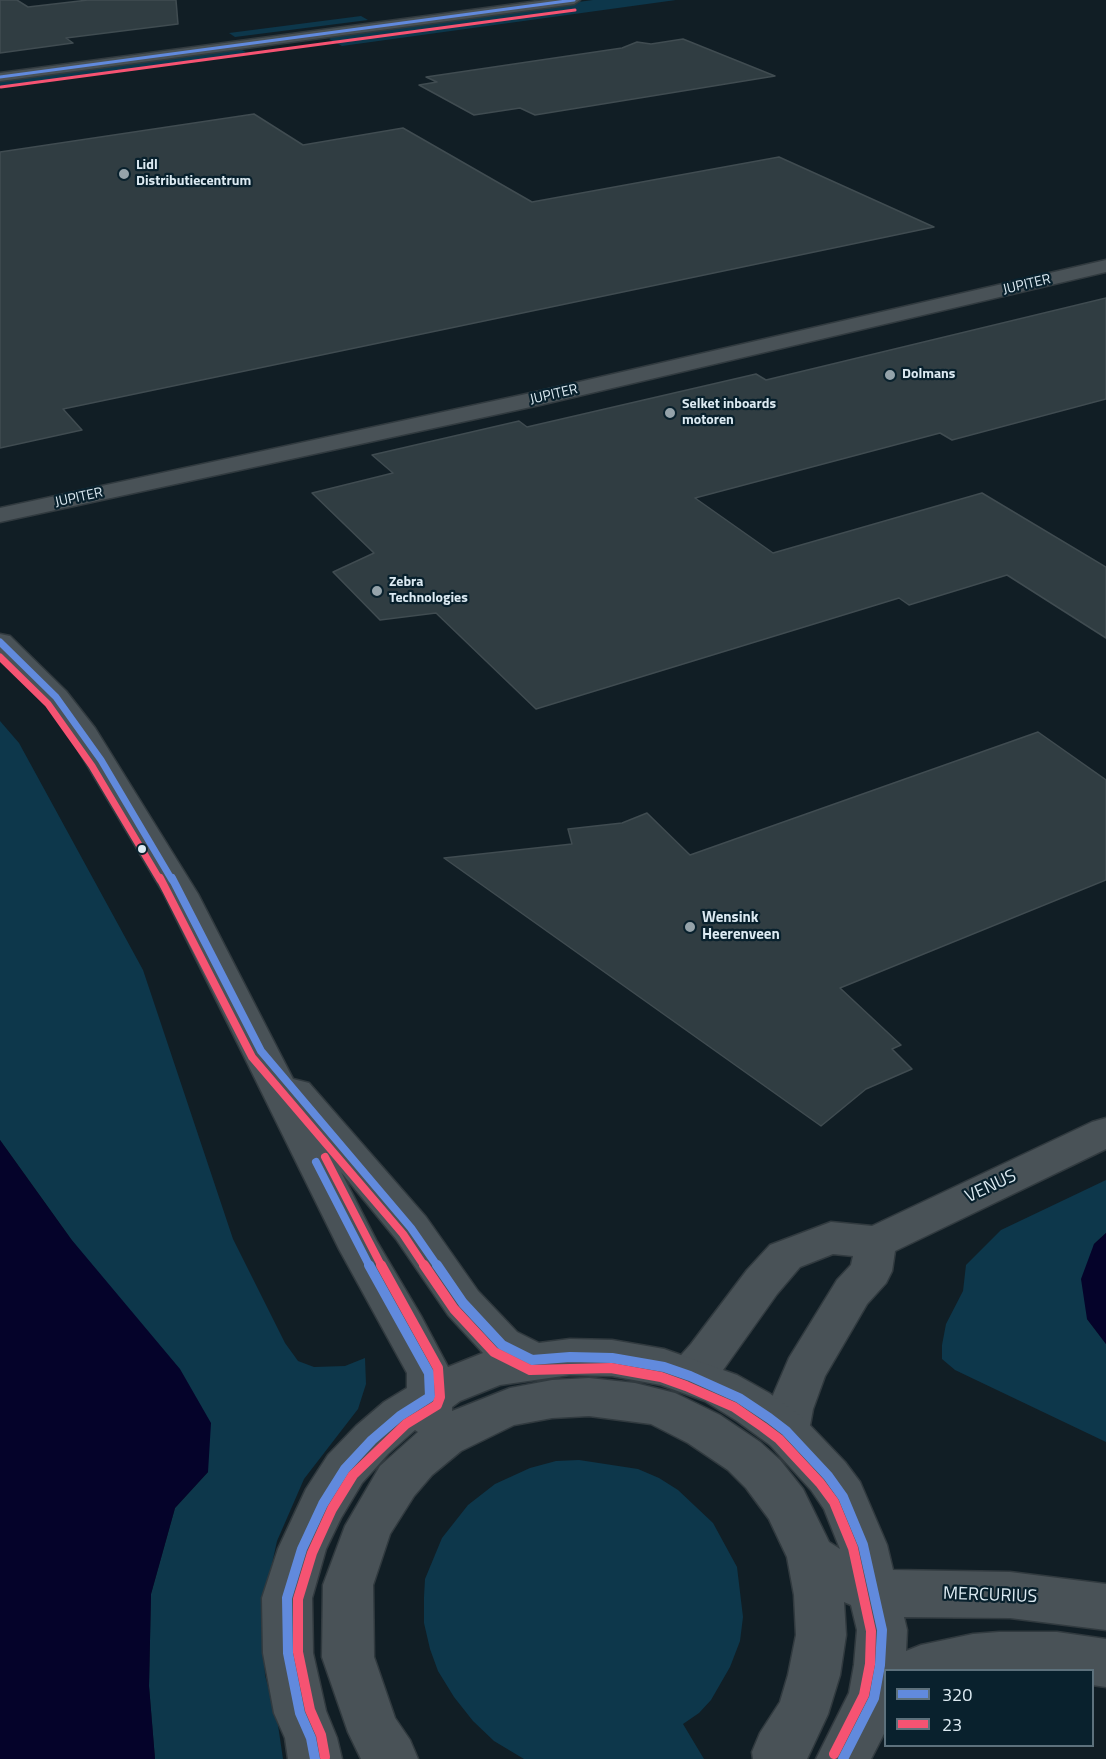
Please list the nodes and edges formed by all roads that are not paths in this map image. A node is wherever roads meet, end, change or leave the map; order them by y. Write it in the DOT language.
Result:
graph roads {
  1 [pos="574,0"];
  2 [pos="0,77"];
  3 [pos="1106,267"];
  4 [pos="0,515"];
  5 [pos="0,642"];
  6 [pos="261,1051"];
  7 [pos="1106,1132"];
  8 [pos="876,1242"];
  9 [pos="532,1360"];
  10 [pos="674,1392"];
  11 [pos="430,1397"];
  12 [pos="786,1431"];
  13 [pos="416,1461"];
  14 [pos="811,1557"];
  15 [pos="874,1590"];
  16 [pos="1106,1607"];
  17 [pos="1106,1663"];
  18 [pos="929,1669"];
  19 [pos="880,1695"];
  20 [pos="313,1749"];
  21 [pos="391,1759"];
  22 [pos="780,1759"];
  23 [pos="843,1759"];
  1 -- 2 [label="main road"];
  3 -- 4 [label="main road, JUPITER"];
  5 -- 6 [label="main road"];
  6 -- 9 [label="main road"];
  6 -- 11 [label="main road"];
  7 -- 8 [label="main road, VENUS"];
  8 -- 10 [label="main road"];
  8 -- 12 [label="main road"];
  9 -- 10 [label="main road"];
  9 -- 11 [label="main road"];
  10 -- 12 [label="main road"];
  10 -- 13 [label="main road"];
  10 -- 14 [label="main road"];
  11 -- 13 [label="main road"];
  11 -- 20 [label="main road"];
  12 -- 15 [label="main road"];
  13 -- 21 [label="main road"];
  14 -- 15 [label="main road, MERCURIUS"];
  14 -- 22 [label="main road"];
  15 -- 16 [label="main road, MERCURIUS"];
  15 -- 19 [label="main road"];
  17 -- 18 [label="main road"];
  19 -- 23 [label="main road"];
}
